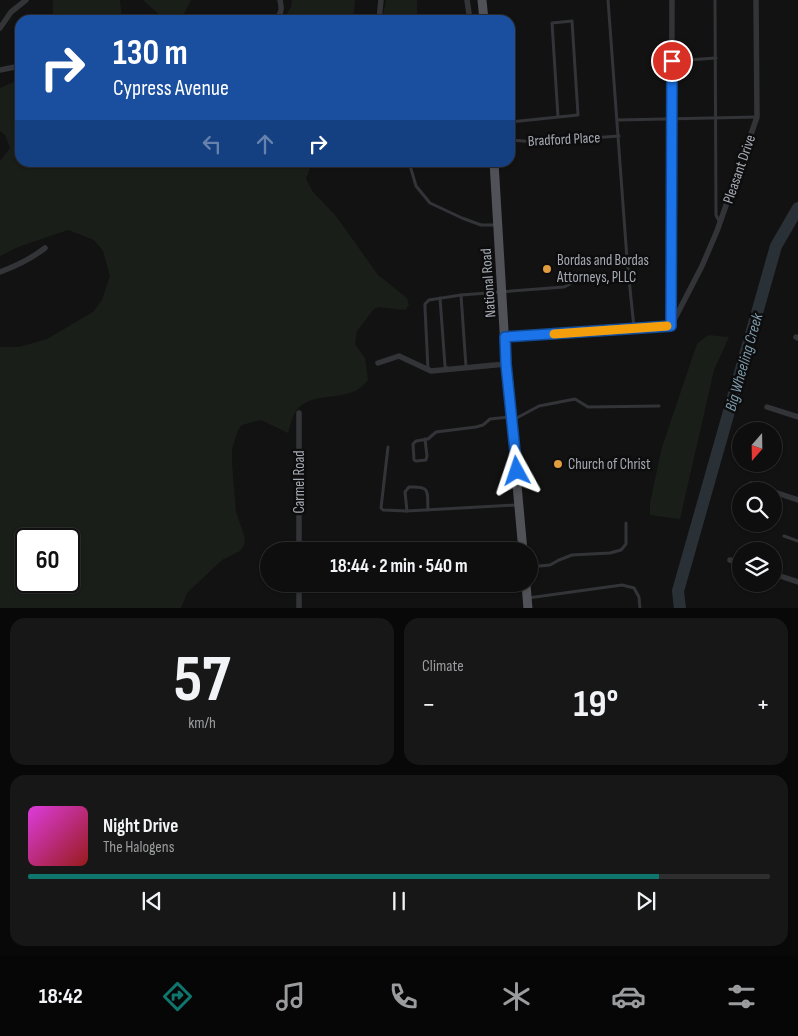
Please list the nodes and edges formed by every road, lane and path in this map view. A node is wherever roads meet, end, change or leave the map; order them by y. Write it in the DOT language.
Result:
graph roads {
  1 [pos="26,0"];
  2 [pos="280,0"];
  3 [pos="382,0"];
  4 [pos="467,0"];
  5 [pos="482,0"];
  6 [pos="608,0"];
  7 [pos="672,0"];
  8 [pos="715,0"];
  9 [pos="756,0"];
  10 [pos="280,15"];
  11 [pos="380,15"];
  12 [pos="469,15"];
  13 [pos="484,15"];
  14 [pos="0,28"];
  15 [pos="716,58"];
  16 [pos="672,61"];
  17 [pos="15,67"];
  18 [pos="0,70"];
  19 [pos="757,116"];
  20 [pos="558,117"];
  21 [pos="672,118"];
  22 [pos="716,118"];
  23 [pos="618,120"];
  24 [pos="515,121"];
  25 [pos="619,136"];
  26 [pos="515,140"];
  27 [pos="411,167"];
  28 [pos="494,167"];
  29 [pos="720,222"];
  30 [pos="498,225"];
  31 [pos="45,248"];
  32 [pos="0,272"];
  33 [pos="577,273"];
  34 [pos="502,292"];
  35 [pos="461,295"];
  36 [pos="440,298"];
  37 [pos="671,326"];
  38 [pos="634,328"];
  39 [pos="505,337"];
  40 [pos="378,363"];
  41 [pos="506,364"];
  42 [pos="466,367"];
  43 [pos="428,370"];
  44 [pos="448,370"];
  45 [pos="659,406"];
  46 [pos="767,407"];
  47 [pos="299,413"];
  48 [pos="798,417"];
  49 [pos="512,419"];
  50 [pos="425,439"];
  51 [pos="388,446"];
  52 [pos="782,495"];
  53 [pos="798,500"];
  54 [pos="520,505"];
  55 [pos="428,510"];
  56 [pos="407,511"];
  57 [pos="626,523"];
  58 [pos="784,536"];
  59 [pos="798,541"];
  60 [pos="299,542"];
  61 [pos="522,542"];
  62 [pos="538,566"];
  63 [pos="782,577"];
  64 [pos="798,582"];
  65 [pos="299,592"];
  66 [pos="527,592"];
  67 [pos="527,598"];
  68 [pos="299,608"];
  69 [pos="528,608"];
  70 [pos="640,608"];
  1 -- 14 [label="street"];
  2 -- 10 [label="street"];
  3 -- 11 [label="street"];
  4 -- 12 [label="street"];
  5 -- 13 [label="main road"];
  6 -- 23 [label="lane"];
  7 -- 16 [label="street"];
  8 -- 15 [label="lane"];
  9 -- 19 [label="street, Pleasant Drive"];
  15 -- 16 [label="lane"];
  15 -- 22 [label="lane"];
  16 -- 21 [label="street"];
  17 -- 18 [label="street"];
  19 -- 22 [label="lane"];
  19 -- 29 [label="street, Pleasant Drive"];
  20 -- 20 [label="lane"];
  20 -- 24 [label="lane"];
  21 -- 22 [label="lane"];
  21 -- 23 [label="lane"];
  21 -- 37 [label="street"];
  22 -- 29 [label="lane"];
  23 -- 25 [label="lane"];
  25 -- 26 [label="lane, Bradford Place"];
  25 -- 38 [label="lane"];
  27 -- 30 [label="lane"];
  28 -- 30 [label="main road, National Road"];
  29 -- 37 [label="street, Pleasant Drive"];
  30 -- 34 [label="main road, National Road"];
  31 -- 32 [label="street"];
  33 -- 34 [label="lane"];
  34 -- 35 [label="lane"];
  34 -- 39 [label="main road, National Road"];
  35 -- 36 [label="lane"];
  35 -- 42 [label="lane"];
  36 -- 43 [label="lane"];
  36 -- 44 [label="lane"];
  37 -- 38 [label="street"];
  38 -- 39 [label="street"];
  39 -- 41 [label="main road, National Road"];
  40 -- 43 [label="street"];
  41 -- 42 [label="street"];
  41 -- 49 [label="main road, National Road"];
  42 -- 44 [label="street"];
  43 -- 44 [label="street"];
  45 -- 49 [label="lane"];
  46 -- 48 [label="street"];
  47 -- 60 [label="street, Carmel Road"];
  49 -- 50 [label="lane"];
  49 -- 54 [label="main road, National Road"];
  50 -- 50 [label="lane"];
  51 -- 56 [label="lane"];
  52 -- 53 [label="street"];
  54 -- 55 [label="lane"];
  54 -- 61 [label="main road, National Road"];
  55 -- 56 [label="lane"];
  55 -- 56 [label="lane"];
  57 -- 62 [label="lane"];
  58 -- 59 [label="lane"];
  63 -- 64 [label="street"];
  65 -- 68 [label="street"];
  66 -- 67 [label="main road"];
  67 -- 69 [label="main road"];
  67 -- 70 [label="lane"];
}
